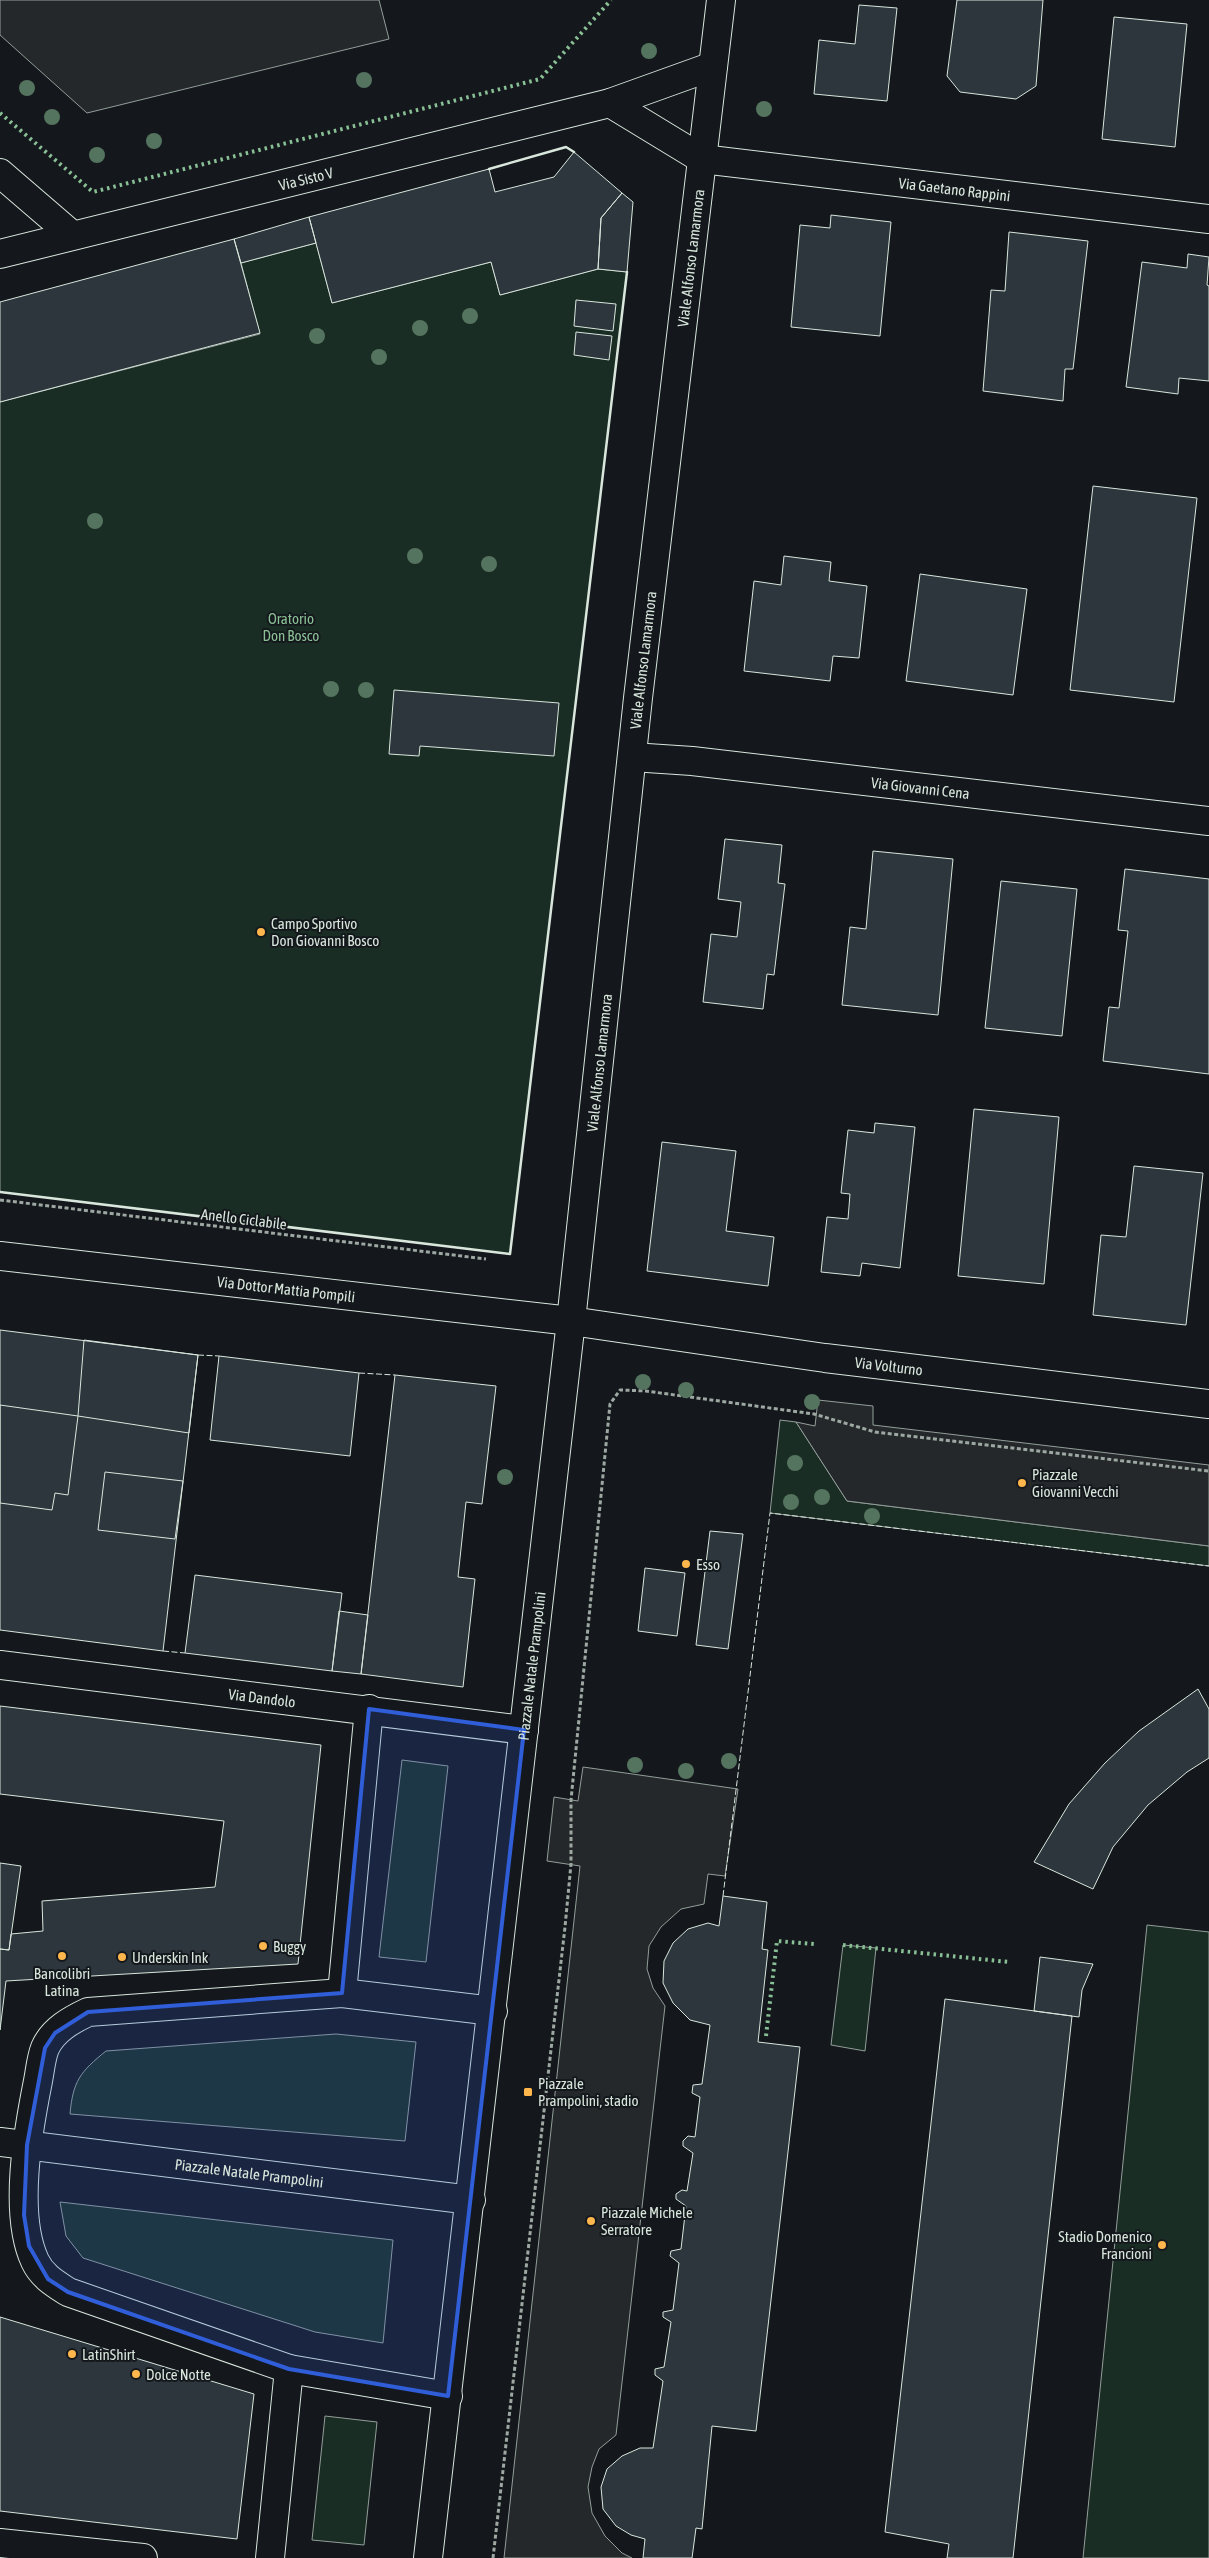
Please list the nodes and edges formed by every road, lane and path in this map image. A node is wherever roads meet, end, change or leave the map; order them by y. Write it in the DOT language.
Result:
graph roads {
  1 [pos="721,0"];
  2 [pos="713,66"];
  3 [pos="610,102"];
  4 [pos="702,159"];
  5 [pos="0,173"];
  6 [pos="1209,218"];
  7 [pos="72,235"];
  8 [pos="0,254"];
  9 [pos="632,757"];
  10 [pos="1209,821"];
  11 [pos="0,1200"];
  12 [pos="0,1256"];
  13 [pos="486,1259"];
  14 [pos="571,1321"];
  15 [pos="1209,1404"];
  16 [pos="1209,1471"];
  17 [pos="0,1665"];
  18 [pos="369,1710"];
  19 [pos="524,1730"];
  20 [pos="342,1993"];
  21 [pos="493,2011"];
  22 [pos="0,2142"];
  23 [pos="27,2146"];
  24 [pos="471,2200"];
  25 [pos="289,2370"];
  26 [pos="448,2396"];
  27 [pos="0,2544"];
  28 [pos="144,2558"];
  29 [pos="270,2558"];
  30 [pos="428,2558"];
  31 [pos="493,2558"];
  1 -- 2 [label="street, Viale Alfonso Lamarmora"];
  2 -- 3 [label="street, Via Sisto V"];
  2 -- 4 [label="street, Viale Alfonso Lamarmora"];
  3 -- 4 [label="street"];
  3 -- 7 [label="street, Via Sisto V"];
  4 -- 6 [label="street, Via Gaetano Rappini"];
  4 -- 9 [label="street, Viale Alfonso Lamarmora"];
  5 -- 7 [label="street"];
  7 -- 8 [label="street, Via Sisto V"];
  9 -- 10 [label="street, Via Giovanni Cena"];
  9 -- 14 [label="street, Viale Alfonso Lamarmora"];
  11 -- 13 [label="path, Anello Ciclabile"];
  12 -- 14 [label="street, Via Dottor Mattia Pompili"];
  14 -- 15 [label="street, Via Volturno"];
  14 -- 19 [label="street, Piazzale Natale Prampolini"];
  16 -- 31 [label="path"];
  17 -- 18 [label="street, Via Dandolo"];
  18 -- 19 [label="street, Via Dandolo"];
  18 -- 20 [label="street"];
  19 -- 21 [label="street, Piazzale Natale Prampolini"];
  20 -- 21 [label="street"];
  20 -- 23 [label="street"];
  21 -- 24 [label="street, Piazzale Natale Prampolini"];
  22 -- 23 [label="street, Piazzale Natale Prampolini"];
  23 -- 24 [label="street, Piazzale Natale Prampolini"];
  23 -- 25 [label="street"];
  24 -- 26 [label="street, Piazzale Natale Prampolini"];
  25 -- 26 [label="street"];
  25 -- 29 [label="street"];
  26 -- 30 [label="street, Piazzale Natale Prampolini"];
  27 -- 28 [label="street"];
}
